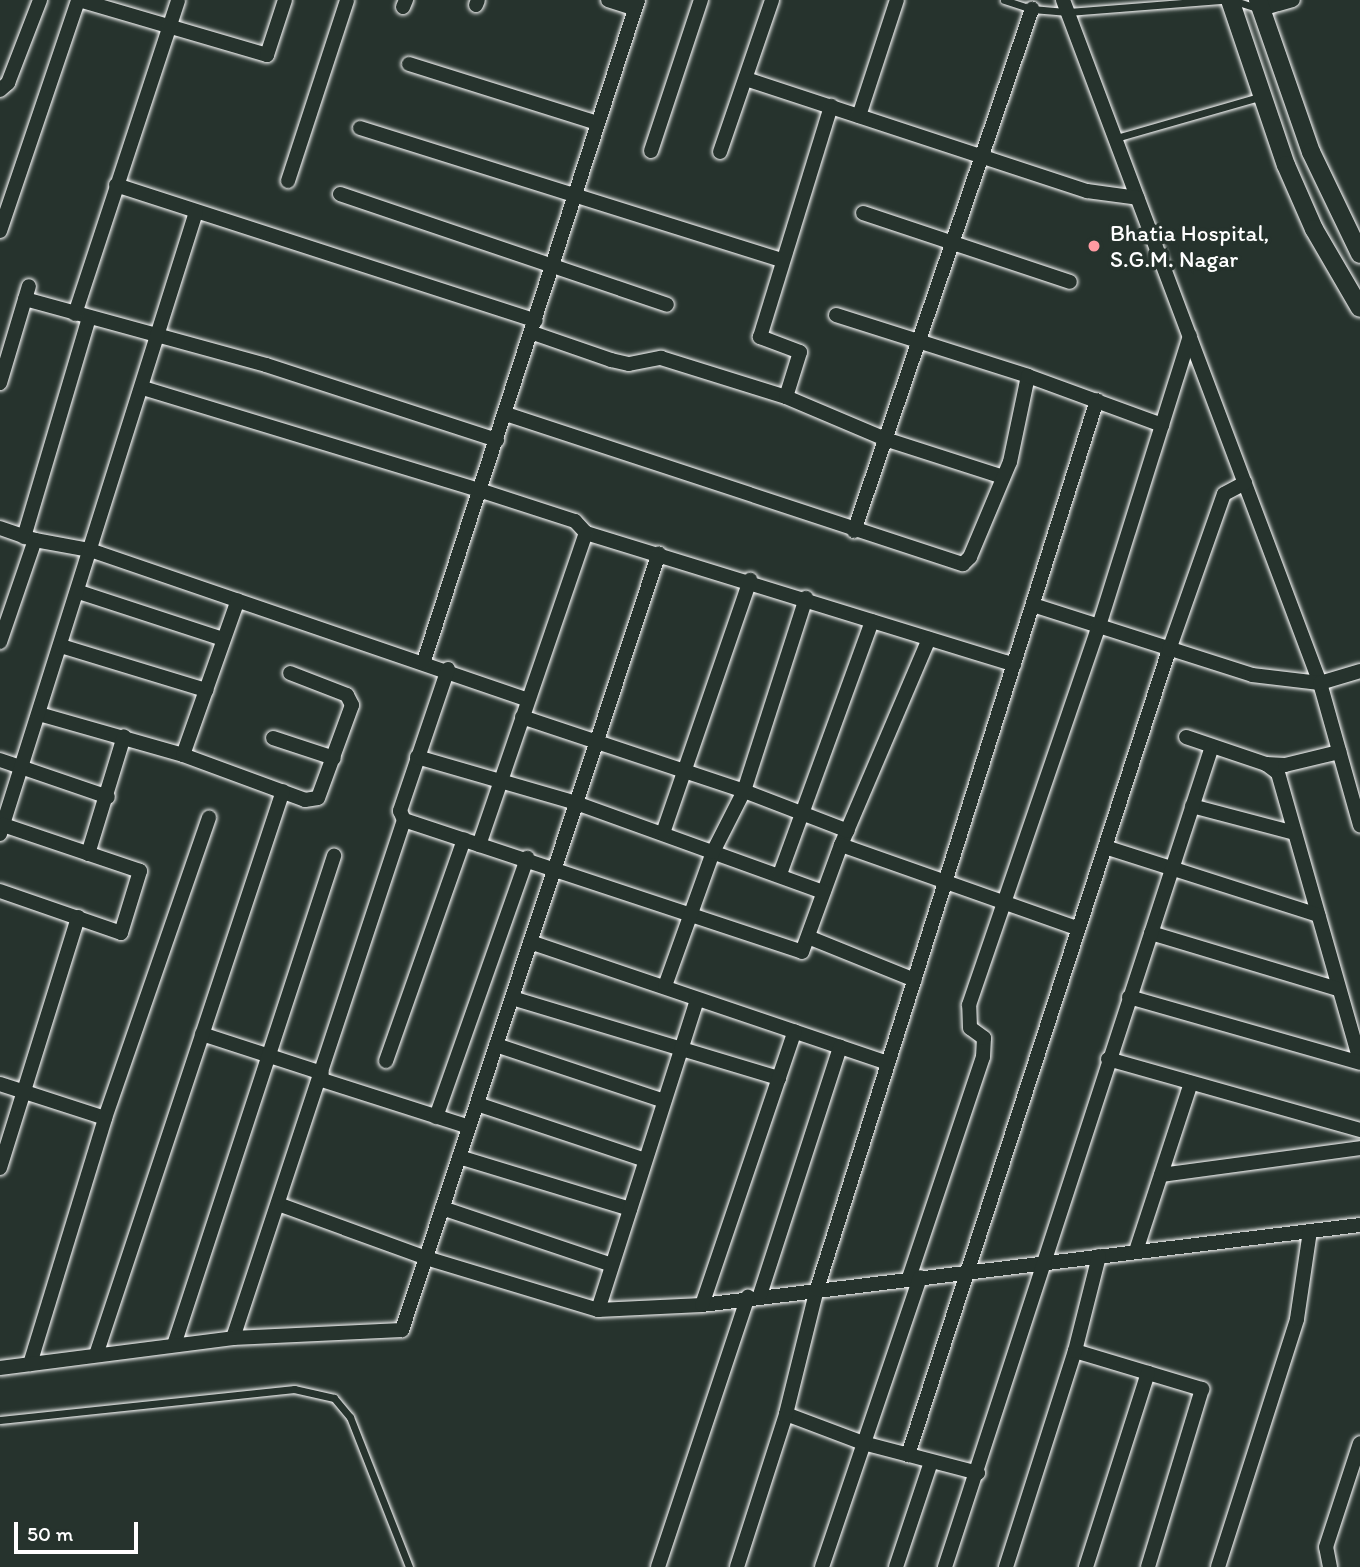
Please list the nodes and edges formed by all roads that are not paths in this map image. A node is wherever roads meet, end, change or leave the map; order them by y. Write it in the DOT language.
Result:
graph roads {
  1 [pos="40,0"];
  2 [pos="178,0"];
  3 [pos="285,0"];
  4 [pos="347,0"];
  5 [pos="608,0"];
  6 [pos="701,0"];
  7 [pos="772,0"];
  8 [pos="897,0"];
  9 [pos="1004,0"];
  10 [pos="1221,0"];
  11 [pos="1230,0"];
  12 [pos="1293,0"];
  13 [pos="83,1"];
  14 [pos="636,4"];
  15 [pos="1260,5"];
  16 [pos="1066,6"];
  17 [pos="1032,9"];
  18 [pos="169,27"];
  19 [pos="410,64"];
  20 [pos="746,79"];
  21 [pos="0,90"];
  22 [pos="1263,96"];
  23 [pos="831,106"];
  24 [pos="859,116"];
  25 [pos="597,124"];
  26 [pos="360,128"];
  27 [pos="1116,138"];
  28 [pos="650,151"];
  29 [pos="720,152"];
  30 [pos="983,157"];
  31 [pos="288,181"];
  32 [pos="116,185"];
  33 [pos="340,194"];
  34 [pos="574,195"];
  35 [pos="1138,198"];
  36 [pos="196,212"];
  37 [pos="863,213"];
  38 [pos="0,231"];
  39 [pos="953,246"];
  40 [pos="1360,254"];
  41 [pos="782,260"];
  42 [pos="554,266"];
  43 [pos="1070,282"];
  44 [pos="667,305"];
  45 [pos="1360,308"];
  46 [pos="75,314"];
  47 [pos="836,315"];
  48 [pos="89,318"];
  49 [pos="535,327"];
  50 [pos="1190,336"];
  51 [pos="159,339"];
  52 [pos="921,342"];
  53 [pos="1028,376"];
  54 [pos="0,383"];
  55 [pos="143,388"];
  56 [pos="786,397"];
  57 [pos="1097,400"];
  58 [pos="506,415"];
  59 [pos="1162,425"];
  60 [pos="497,440"];
  61 [pos="888,440"];
  62 [pos="1003,477"];
  63 [pos="1245,483"];
  64 [pos="479,489"];
  65 [pos="0,528"];
  66 [pos="853,531"];
  67 [pos="586,533"];
  68 [pos="29,538"];
  69 [pos="90,551"];
  70 [pos="659,553"];
  71 [pos="750,580"];
  72 [pos="79,592"];
  73 [pos="806,598"];
  74 [pos="238,600"];
  75 [pos="1033,605"];
  76 [pos="872,621"];
  77 [pos="1099,626"];
  78 [pos="223,639"];
  79 [pos="929,639"];
  80 [pos="0,642"];
  81 [pos="61,646"];
  82 [pos="1170,650"];
  83 [pos="424,661"];
  84 [pos="1014,665"];
  85 [pos="448,669"];
  86 [pos="1360,671"];
  87 [pos="290,673"];
  88 [pos="1320,682"];
  89 [pos="206,690"];
  90 [pos="528,700"];
  91 [pos="39,714"];
  92 [pos="522,717"];
  93 [pos="124,736"];
  94 [pos="1186,737"];
  95 [pos="273,738"];
  96 [pos="597,740"];
  97 [pos="1212,746"];
  98 [pos="1339,752"];
  99 [pos="183,755"];
  100 [pos="416,757"];
  101 [pos="334,758"];
  102 [pos="0,760"];
  103 [pos="1266,764"];
  104 [pos="21,769"];
  105 [pos="685,771"];
  106 [pos="501,780"];
  107 [pos="283,791"];
  108 [pos="744,791"];
  109 [pos="108,797"];
  110 [pos="576,803"];
  111 [pos="1192,806"];
  112 [pos="804,812"];
  113 [pos="209,817"];
  114 [pos="404,820"];
  115 [pos="1360,825"];
  116 [pos="1,829"];
  117 [pos="848,831"];
  118 [pos="663,833"];
  119 [pos="1295,834"];
  120 [pos="464,839"];
  121 [pos="479,845"];
  122 [pos="841,845"];
  123 [pos="1105,847"];
  124 [pos="713,852"];
  125 [pos="88,854"];
  126 [pos="334,856"];
  127 [pos="527,858"];
  128 [pos="555,867"];
  129 [pos="1171,870"];
  130 [pos="780,874"];
  131 [pos="946,882"];
  132 [pos="0,891"];
  133 [pos="823,892"];
  134 [pos="1005,903"];
  135 [pos="1318,915"];
  136 [pos="78,917"];
  137 [pos="687,917"];
  138 [pos="1077,928"];
  139 [pos="1151,933"];
  140 [pos="808,937"];
  141 [pos="530,942"];
  142 [pos="915,980"];
  143 [pos="665,986"];
  144 [pos="1338,989"];
  145 [pos="1129,997"];
  146 [pos="512,998"];
  147 [pos="697,999"];
  148 [pos="795,1031"];
  149 [pos="202,1034"];
  150 [pos="496,1045"];
  151 [pos="682,1046"];
  152 [pos="840,1047"];
  153 [pos="269,1055"];
  154 [pos="1108,1059"];
  155 [pos="386,1060"];
  156 [pos="1360,1061"];
  157 [pos="888,1063"];
  158 [pos="320,1076"];
  159 [pos="779,1078"];
  160 [pos="1191,1083"];
  161 [pos="0,1084"];
  162 [pos="24,1091"];
  163 [pos="664,1101"];
  164 [pos="477,1104"];
  165 [pos="436,1117"];
  166 [pos="105,1118"];
  167 [pos="469,1127"];
  168 [pos="1360,1130"];
  169 [pos="1360,1148"];
  170 [pos="459,1157"];
  171 [pos="645,1160"];
  172 [pos="0,1168"];
  173 [pos="1161,1175"];
  174 [pos="278,1204"];
  175 [pos="442,1208"];
  176 [pos="630,1209"];
  177 [pos="1360,1225"];
  178 [pos="1310,1231"];
  179 [pos="1136,1251"];
  180 [pos="1099,1256"];
  181 [pos="426,1258"];
  182 [pos="1041,1262"];
  183 [pos="612,1265"];
  184 [pos="967,1271"];
  185 [pos="914,1277"];
  186 [pos="817,1289"];
  187 [pos="754,1296"];
  188 [pos="702,1305"];
  189 [pos="598,1310"];
  190 [pos="233,1338"];
  191 [pos="174,1345"];
  192 [pos="1075,1351"];
  193 [pos="96,1355"];
  194 [pos="30,1364"];
  195 [pos="0,1368"];
  196 [pos="1148,1373"];
  197 [pos="786,1415"];
  198 [pos="0,1420"];
  199 [pos="863,1443"];
  200 [pos="1360,1443"];
  201 [pos="908,1455"];
  202 [pos="931,1462"];
  203 [pos="978,1473"];
  204 [pos="409,1567"];
  205 [pos="657,1567"];
  206 [pos="737,1567"];
  207 [pos="822,1567"];
  208 [pos="896,1567"];
  209 [pos="945,1567"];
  210 [pos="1006,1567"];
  211 [pos="1086,1567"];
  212 [pos="1148,1567"];
  213 [pos="1218,1567"];
  214 [pos="1330,1567"];
  1 -- 21 [label="street"];
  2 -- 18 [label="street"];
  3 -- 18 [label="street"];
  4 -- 31 [label="street"];
  5 -- 14 [label="street"];
  6 -- 28 [label="street"];
  7 -- 20 [label="street"];
  8 -- 24 [label="street"];
  9 -- 17 [label="lane"];
  10 -- 16 [label="lane"];
  11 -- 15 [label="lane"];
  11 -- 22 [label="street"];
  12 -- 15 [label="street"];
  13 -- 18 [label="street"];
  13 -- 38 [label="street"];
  14 -- 25 [label="street"];
  15 -- 40 [label="street"];
  16 -- 17 [label="lane"];
  16 -- 27 [label="street"];
  17 -- 30 [label="street"];
  18 -- 32 [label="street"];
  19 -- 25 [label="street"];
  20 -- 23 [label="street"];
  20 -- 29 [label="street"];
  22 -- 27 [label="lane"];
  22 -- 45 [label="street"];
  23 -- 24 [label="street"];
  23 -- 41 [label="street"];
  24 -- 30 [label="street"];
  25 -- 34 [label="street"];
  26 -- 34 [label="street"];
  27 -- 35 [label="street"];
  30 -- 35 [label="street"];
  30 -- 39 [label="street"];
  32 -- 36 [label="street"];
  32 -- 46 [label="street"];
  33 -- 42 [label="street"];
  34 -- 41 [label="street"];
  34 -- 42 [label="street"];
  35 -- 50 [label="street"];
  36 -- 49 [label="street"];
  36 -- 51 [label="street"];
  37 -- 39 [label="street"];
  39 -- 43 [label="street"];
  39 -- 52 [label="street"];
  41 -- 56 [label="street"];
  42 -- 44 [label="street"];
  42 -- 49 [label="street"];
  46 -- 48 [label="street"];
  46 -- 54 [label="street"];
  47 -- 52 [label="street"];
  48 -- 51 [label="street"];
  48 -- 68 [label="street"];
  49 -- 56 [label="street"];
  49 -- 58 [label="street"];
  50 -- 59 [label="street"];
  50 -- 63 [label="street"];
  51 -- 55 [label="street"];
  51 -- 60 [label="street"];
  52 -- 53 [label="street"];
  52 -- 61 [label="street"];
  53 -- 57 [label="street"];
  53 -- 62 [label="street"];
  55 -- 64 [label="street"];
  55 -- 69 [label="street"];
  56 -- 61 [label="street"];
  57 -- 59 [label="street"];
  57 -- 75 [label="street"];
  58 -- 60 [label="street"];
  58 -- 66 [label="street"];
  59 -- 77 [label="street"];
  60 -- 64 [label="street"];
  61 -- 62 [label="street"];
  61 -- 66 [label="street"];
  62 -- 66 [label="street"];
  63 -- 82 [label="street"];
  63 -- 88 [label="street"];
  64 -- 67 [label="street"];
  64 -- 83 [label="street"];
  65 -- 68 [label="street"];
  67 -- 70 [label="street"];
  67 -- 90 [label="street"];
  68 -- 69 [label="street"];
  68 -- 80 [label="street"];
  69 -- 72 [label="street"];
  69 -- 74 [label="street"];
  70 -- 71 [label="street"];
  70 -- 96 [label="street"];
  71 -- 73 [label="street"];
  71 -- 105 [label="street"];
  72 -- 78 [label="street"];
  72 -- 81 [label="street"];
  73 -- 76 [label="street"];
  73 -- 108 [label="street"];
  74 -- 78 [label="street"];
  74 -- 83 [label="street"];
  75 -- 77 [label="street"];
  75 -- 84 [label="street"];
  76 -- 79 [label="street"];
  76 -- 112 [label="street"];
  77 -- 82 [label="street"];
  77 -- 134 [label="street"];
  78 -- 89 [label="street"];
  79 -- 84 [label="street"];
  79 -- 117 [label="street"];
  81 -- 89 [label="street"];
  81 -- 91 [label="street"];
  82 -- 88 [label="street"];
  82 -- 123 [label="street"];
  83 -- 85 [label="street"];
  84 -- 131 [label="street"];
  85 -- 90 [label="street"];
  85 -- 100 [label="street"];
  86 -- 88 [label="street"];
  87 -- 101 [label="street"];
  88 -- 98 [label="street"];
  89 -- 99 [label="street"];
  90 -- 92 [label="street"];
  91 -- 93 [label="street"];
  91 -- 104 [label="street"];
  92 -- 96 [label="street"];
  92 -- 106 [label="street"];
  93 -- 99 [label="street"];
  93 -- 109 [label="street"];
  94 -- 97 [label="street"];
  95 -- 101 [label="street"];
  96 -- 105 [label="street"];
  96 -- 110 [label="street"];
  97 -- 103 [label="street"];
  97 -- 111 [label="street"];
  98 -- 103 [label="street"];
  98 -- 115 [label="street"];
  99 -- 107 [label="street"];
  100 -- 106 [label="street"];
  100 -- 114 [label="street"];
  101 -- 107 [label="street"];
  102 -- 104 [label="street"];
  103 -- 119 [label="street"];
  104 -- 109 [label="street"];
  104 -- 116 [label="street"];
  105 -- 108 [label="street"];
  105 -- 118 [label="street"];
  106 -- 110 [label="street"];
  106 -- 121 [label="street"];
  107 -- 149 [label="street"];
  108 -- 112 [label="street"];
  108 -- 124 [label="street"];
  109 -- 125 [label="street"];
  110 -- 118 [label="street"];
  110 -- 128 [label="street"];
  111 -- 119 [label="street"];
  111 -- 129 [label="street"];
  112 -- 117 [label="street"];
  112 -- 130 [label="street"];
  113 -- 166 [label="street"];
  114 -- 120 [label="street"];
  114 -- 158 [label="street"];
  116 -- 125 [label="street"];
  117 -- 122 [label="street"];
  118 -- 124 [label="street"];
  119 -- 135 [label="street"];
  120 -- 121 [label="street"];
  120 -- 155 [label="street"];
  121 -- 127 [label="street"];
  122 -- 131 [label="street"];
  122 -- 133 [label="street"];
  123 -- 129 [label="street"];
  123 -- 138 [label="street"];
  124 -- 130 [label="street"];
  124 -- 137 [label="street"];
  125 -- 136 [label="street"];
  126 -- 153 [label="street"];
  127 -- 128 [label="street"];
  127 -- 165 [label="street"];
  128 -- 137 [label="street"];
  128 -- 141 [label="street"];
  129 -- 135 [label="street"];
  129 -- 139 [label="street"];
  130 -- 133 [label="street"];
  131 -- 134 [label="street"];
  131 -- 142 [label="street"];
  132 -- 136 [label="street"];
  133 -- 140 [label="street"];
  134 -- 138 [label="street"];
  134 -- 185 [label="street"];
  135 -- 144 [label="street"];
  136 -- 162 [label="street"];
  137 -- 140 [label="street"];
  137 -- 143 [label="street"];
  138 -- 184 [label="street"];
  139 -- 144 [label="street"];
  139 -- 145 [label="street"];
  140 -- 142 [label="street"];
  141 -- 143 [label="street"];
  141 -- 146 [label="street"];
  142 -- 157 [label="street"];
  143 -- 147 [label="street"];
  144 -- 156 [label="street"];
  145 -- 154 [label="street"];
  145 -- 156 [label="street"];
  146 -- 150 [label="street"];
  146 -- 151 [label="street"];
  147 -- 148 [label="street"];
  147 -- 151 [label="street"];
  148 -- 152 [label="street"];
  148 -- 159 [label="street"];
  149 -- 153 [label="street"];
  149 -- 193 [label="street"];
  150 -- 163 [label="street"];
  150 -- 164 [label="street"];
  151 -- 159 [label="street"];
  151 -- 163 [label="street"];
  152 -- 157 [label="street"];
  152 -- 187 [label="street"];
  153 -- 158 [label="street"];
  153 -- 191 [label="street"];
  154 -- 160 [label="street"];
  154 -- 182 [label="street"];
  157 -- 186 [label="street"];
  158 -- 165 [label="street"];
  158 -- 174 [label="street"];
  159 -- 188 [label="street"];
  160 -- 168 [label="street"];
  160 -- 173 [label="street"];
  161 -- 162 [label="street"];
  162 -- 166 [label="street"];
  162 -- 172 [label="street"];
  163 -- 171 [label="street"];
  164 -- 167 [label="street"];
  164 -- 171 [label="street"];
  165 -- 167 [label="street"];
  166 -- 194 [label="street"];
  167 -- 170 [label="street"];
  169 -- 173 [label="street"];
  170 -- 175 [label="street"];
  170 -- 176 [label="street"];
  171 -- 176 [label="street"];
  173 -- 179 [label="street"];
  174 -- 181 [label="street"];
  174 -- 190 [label="street"];
  175 -- 181 [label="street"];
  175 -- 183 [label="street"];
  176 -- 183 [label="street"];
  177 -- 178 [label="street"];
  178 -- 179 [label="street"];
  178 -- 213 [label="street"];
  179 -- 180 [label="street"];
  180 -- 182 [label="street"];
  180 -- 192 [label="street"];
  181 -- 189 [label="street"];
  181 -- 190 [label="street"];
  182 -- 184 [label="street"];
  182 -- 203 [label="street"];
  183 -- 189 [label="street"];
  184 -- 185 [label="street"];
  184 -- 201 [label="street"];
  185 -- 186 [label="street"];
  185 -- 199 [label="street"];
  186 -- 187 [label="street"];
  186 -- 197 [label="street"];
  187 -- 188 [label="street"];
  187 -- 205 [label="street"];
  188 -- 189 [label="street"];
  190 -- 191 [label="street"];
  191 -- 193 [label="street"];
  192 -- 196 [label="street"];
  192 -- 210 [label="street"];
  193 -- 194 [label="street"];
  194 -- 195 [label="street"];
  196 -- 211 [label="street"];
  196 -- 212 [label="street"];
  197 -- 199 [label="street"];
  197 -- 206 [label="street"];
  198 -- 204 [label="lane"];
  199 -- 201 [label="street"];
  199 -- 207 [label="street"];
  200 -- 214 [label="street"];
  201 -- 202 [label="street"];
  202 -- 203 [label="street"];
  202 -- 208 [label="street"];
  203 -- 209 [label="street"];
}
